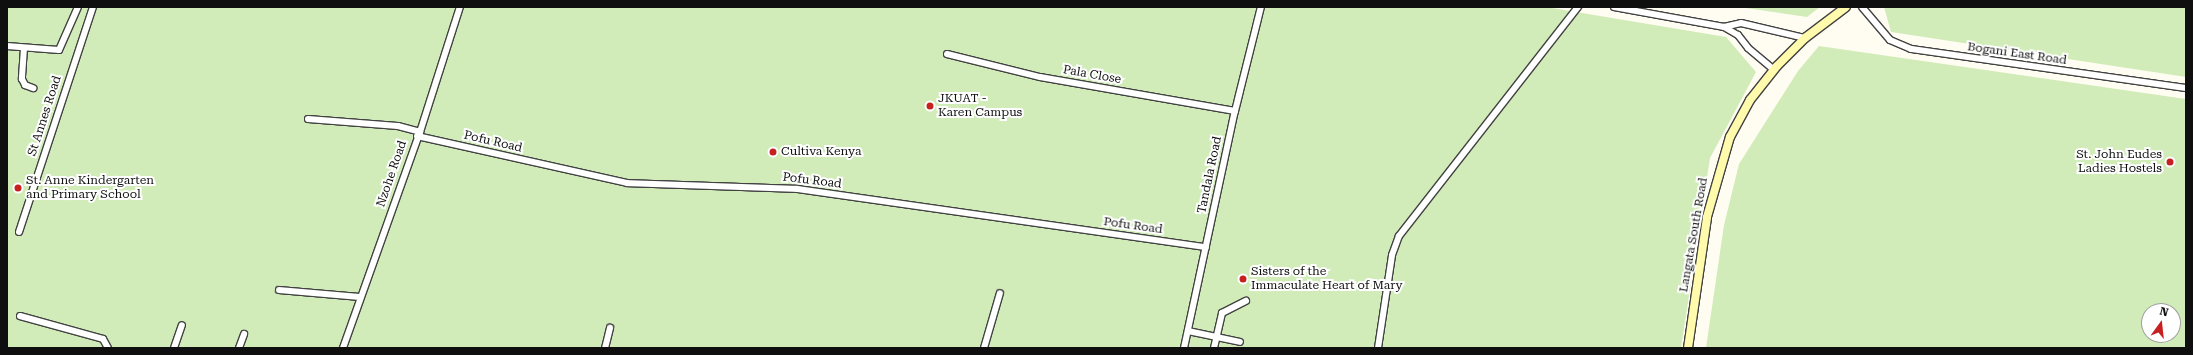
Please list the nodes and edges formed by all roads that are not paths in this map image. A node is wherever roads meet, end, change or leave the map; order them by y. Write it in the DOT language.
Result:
graph roads {
  1 [pos="78,7"];
  2 [pos="93,7"];
  3 [pos="460,7"];
  4 [pos="1261,7"];
  5 [pos="1578,7"];
  6 [pos="1614,7"];
  7 [pos="1846,7"];
  8 [pos="1862,7"];
  9 [pos="1625,8"];
  10 [pos="1724,27"];
  11 [pos="1805,38"];
  12 [pos="7,46"];
  13 [pos="24,48"];
  14 [pos="947,54"];
  15 [pos="1774,70"];
  16 [pos="33,88"];
  17 [pos="2186,88"];
  18 [pos="1235,111"];
  19 [pos="308,119"];
  20 [pos="418,134"];
  21 [pos="19,232"];
  22 [pos="1206,247"];
  23 [pos="279,290"];
  24 [pos="1000,293"];
  25 [pos="360,297"];
  26 [pos="1246,301"];
  27 [pos="20,316"];
  28 [pos="182,325"];
  29 [pos="610,328"];
  30 [pos="1188,330"];
  31 [pos="244,334"];
  32 [pos="1216,337"];
  33 [pos="1240,342"];
  34 [pos="108,348"];
  35 [pos="174,348"];
  36 [pos="239,348"];
  37 [pos="343,348"];
  38 [pos="605,348"];
  39 [pos="984,348"];
  40 [pos="1184,348"];
  41 [pos="1214,348"];
  42 [pos="1378,348"];
  43 [pos="1688,348"];
  1 -- 13 [label="street"];
  2 -- 21 [label="street, St Annes Road"];
  3 -- 20 [label="street, Nzohe Road"];
  4 -- 18 [label="street, Tandala Road"];
  5 -- 42 [label="street"];
  6 -- 9 [label="street"];
  7 -- 11 [label="street, Langata South Road"];
  8 -- 17 [label="street, Bogani East Road"];
  9 -- 10 [label="street"];
  10 -- 11 [label="street"];
  10 -- 15 [label="street"];
  11 -- 15 [label="street, Langata South Road"];
  12 -- 13 [label="street"];
  13 -- 16 [label="street"];
  14 -- 18 [label="street, Pala Close"];
  15 -- 43 [label="street, Langata South Road"];
  18 -- 22 [label="street, Tandala Road"];
  19 -- 20 [label="street, Pofu Road"];
  20 -- 22 [label="street, Pofu Road"];
  20 -- 25 [label="street, Nzohe Road"];
  22 -- 30 [label="street, Tandala Road"];
  23 -- 25 [label="street"];
  24 -- 39 [label="street"];
  25 -- 37 [label="street, Nzohe Road"];
  26 -- 32 [label="street"];
  27 -- 34 [label="street"];
  28 -- 35 [label="street"];
  29 -- 38 [label="street"];
  30 -- 32 [label="street"];
  30 -- 40 [label="street, Tandala Road"];
  31 -- 36 [label="street"];
  32 -- 33 [label="street"];
  32 -- 41 [label="street"];
}
